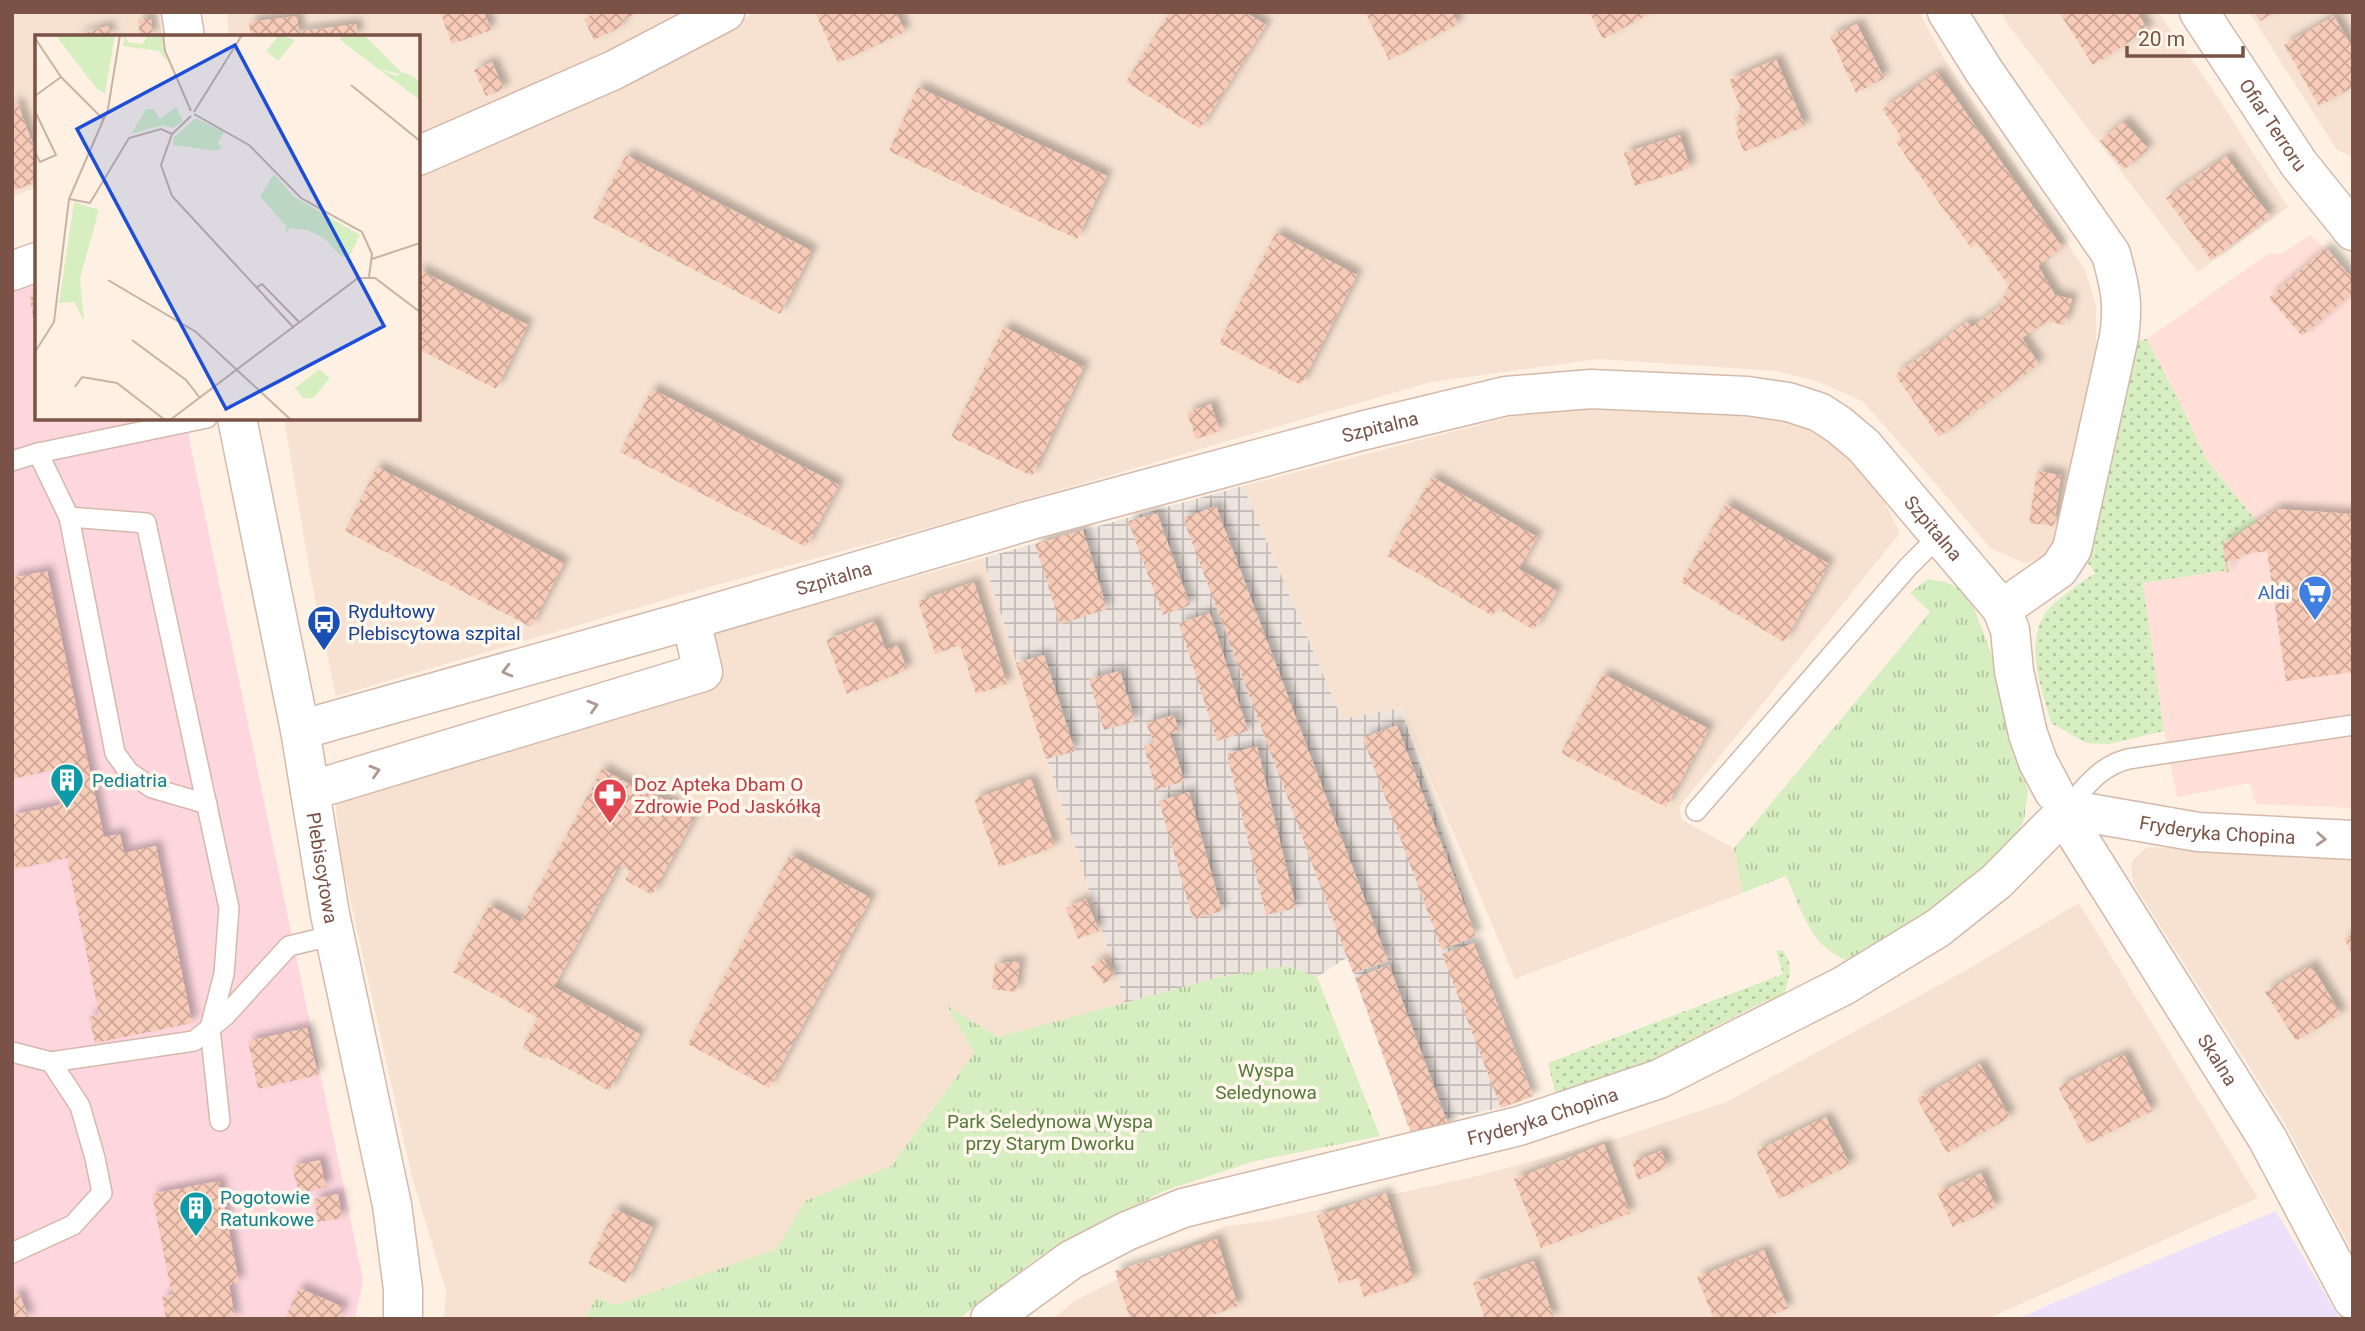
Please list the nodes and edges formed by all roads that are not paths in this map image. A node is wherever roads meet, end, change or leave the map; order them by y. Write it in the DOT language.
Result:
graph roads {
  1 [pos="181,12"];
  2 [pos="726,12"];
  3 [pos="1947,12"];
  4 [pos="2199,12"];
  5 [pos="185,35"];
  6 [pos="420,155"];
  7 [pos="2346,213"];
  8 [pos="35,263"];
  9 [pos="12,271"];
  10 [pos="197,420"];
  11 [pos="237,420"];
  12 [pos="38,453"];
  13 [pos="12,461"];
  14 [pos="69,517"];
  15 [pos="1938,536"];
  16 [pos="2002,609"];
  17 [pos="691,620"];
  18 [pos="2353,725"];
  19 [pos="300,730"];
  20 [pos="310,791"];
  21 [pos="206,804"];
  22 [pos="2068,810"];
  23 [pos="1696,811"];
  24 [pos="2353,841"];
  25 [pos="334,935"];
  26 [pos="210,1028"];
  27 [pos="12,1052"];
  28 [pos="51,1062"];
  29 [pos="220,1121"];
  30 [pos="12,1253"];
  31 [pos="2353,1300"];
  32 [pos="403,1319"];
  33 [pos="990,1319"];
  1 -- 5 [label="street"];
  2 -- 6 [label="street"];
  3 -- 16 [label="street"];
  4 -- 7 [label="street, Ofiar Terroru"];
  8 -- 9 [label="street"];
  10 -- 12 [label="lane"];
  11 -- 19 [label="street, Plebiscytowa"];
  12 -- 13 [label="lane"];
  12 -- 14 [label="lane"];
  14 -- 21 [label="lane"];
  14 -- 21 [label="lane"];
  15 -- 16 [label="street, Szpitalna"];
  15 -- 17 [label="street, Szpitalna"];
  15 -- 23 [label="lane"];
  16 -- 22 [label="street, Szpitalna"];
  17 -- 19 [label="street, Szpitalna, one-way"];
  20 -- 17 [label="street, one-way"];
  18 -- 22 [label="lane"];
  19 -- 20 [label="street, Plebiscytowa"];
  20 -- 25 [label="street, Plebiscytowa"];
  21 -- 26 [label="lane"];
  22 -- 24 [label="street, Fryderyka Chopina, one-way"];
  22 -- 31 [label="street, Skalna"];
  22 -- 33 [label="street, Fryderyka Chopina"];
  25 -- 26 [label="lane"];
  25 -- 32 [label="street, Plebiscytowa"];
  26 -- 28 [label="lane"];
  26 -- 29 [label="lane"];
  27 -- 28 [label="lane"];
  28 -- 30 [label="lane"];
}
